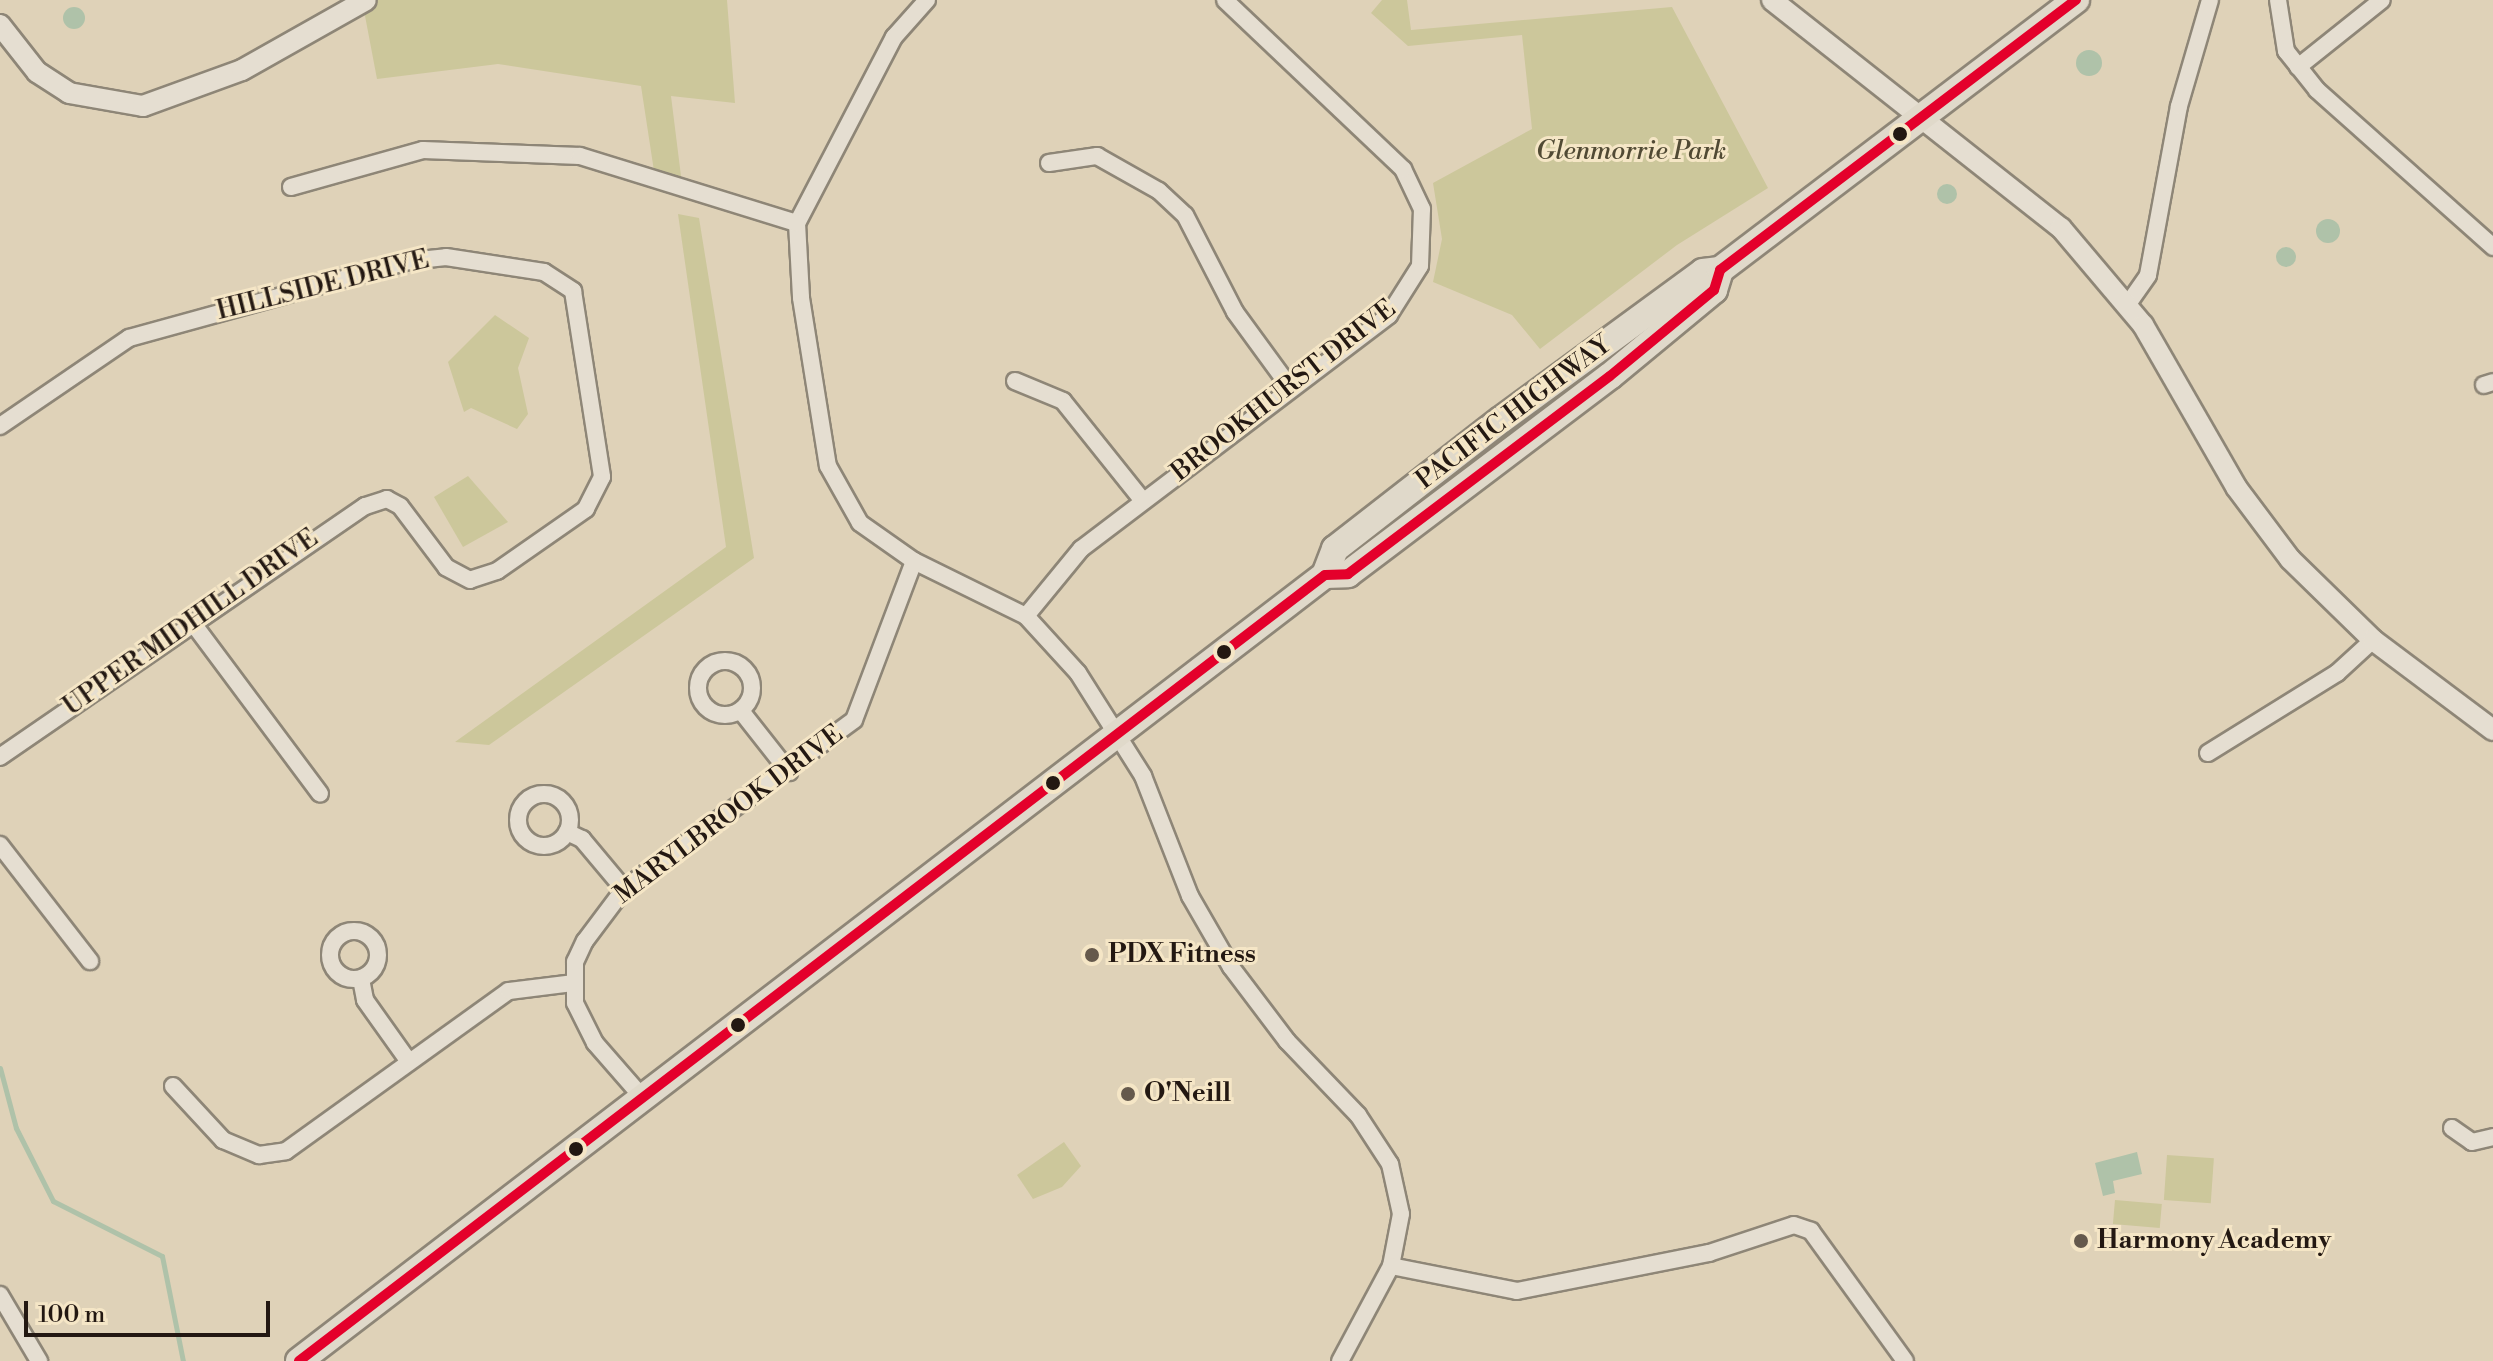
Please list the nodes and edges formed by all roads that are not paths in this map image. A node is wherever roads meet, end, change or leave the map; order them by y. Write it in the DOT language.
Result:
graph roads {
  1 [pos="366,0"];
  2 [pos="927,0"];
  3 [pos="1772,0"];
  4 [pos="2076,0"];
  5 [pos="2210,0"];
  6 [pos="2278,0"];
  7 [pos="2382,0"];
  8 [pos="1228,1"];
  9 [pos="0,25"];
  10 [pos="2298,67"];
  11 [pos="1923,116"];
  12 [pos="1049,163"];
  13 [pos="291,187"];
  14 [pos="797,223"];
  15 [pos="2493,247"];
  16 [pos="2128,304"];
  17 [pos="1015,381"];
  18 [pos="1289,386"];
  19 [pos="0,426"];
  20 [pos="387,499"];
  21 [pos="1143,501"];
  22 [pos="914,561"];
  23 [pos="1026,616"];
  24 [pos="192,622"];
  25 [pos="2373,640"];
  26 [pos="741,711"];
  27 [pos="2493,730"];
  28 [pos="1118,733"];
  29 [pos="2208,753"];
  30 [pos="0,757"];
  31 [pos="789,772"];
  32 [pos="320,794"];
  33 [pos="567,832"];
  34 [pos="0,845"];
  35 [pos="624,889"];
  36 [pos="90,961"];
  37 [pos="361,979"];
  38 [pos="573,983"];
  39 [pos="409,1062"];
  40 [pos="173,1086"];
  41 [pos="643,1098"];
  42 [pos="2452,1128"];
  43 [pos="2493,1137"];
  44 [pos="1391,1266"];
  45 [pos="0,1295"];
  46 [pos="39,1361"];
  47 [pos="299,1361"];
  48 [pos="1340,1361"];
  49 [pos="1905,1361"];
  1 -- 9 [label="street"];
  2 -- 14 [label="street"];
  3 -- 11 [label="street"];
  4 -- 11 [label="main road, PACIFIC HIGHWAY"];
  5 -- 16 [label="street"];
  6 -- 10 [label="street"];
  7 -- 10 [label="street"];
  8 -- 18 [label="street, BROOKHURST DRIVE"];
  10 -- 15 [label="street"];
  11 -- 16 [label="street"];
  11 -- 28 [label="main road, PACIFIC HIGHWAY"];
  12 -- 18 [label="street"];
  13 -- 14 [label="street"];
  14 -- 22 [label="street"];
  16 -- 25 [label="street"];
  17 -- 21 [label="street"];
  18 -- 21 [label="street, BROOKHURST DRIVE"];
  19 -- 20 [label="street, HILLSIDE DRIVE"];
  20 -- 24 [label="street, UPPER MIDHILL DRIVE"];
  21 -- 23 [label="street, BROOKHURST DRIVE"];
  22 -- 23 [label="street"];
  22 -- 31 [label="street, MARYLBROOK DRIVE"];
  23 -- 28 [label="street"];
  24 -- 30 [label="street, UPPER MIDHILL DRIVE"];
  24 -- 32 [label="street"];
  25 -- 27 [label="street"];
  25 -- 29 [label="street"];
  26 -- 31 [label="street"];
  28 -- 41 [label="main road, PACIFIC HIGHWAY"];
  28 -- 44 [label="street"];
  31 -- 35 [label="street, MARYLBROOK DRIVE"];
  33 -- 35 [label="street"];
  34 -- 36 [label="street"];
  35 -- 38 [label="street, MARYLBROOK DRIVE"];
  37 -- 39 [label="street"];
  38 -- 39 [label="street"];
  38 -- 41 [label="street"];
  39 -- 40 [label="street"];
  41 -- 47 [label="main road, PACIFIC HIGHWAY"];
  42 -- 43 [label="street"];
  44 -- 48 [label="street"];
  44 -- 49 [label="street"];
  45 -- 46 [label="street"];
}
